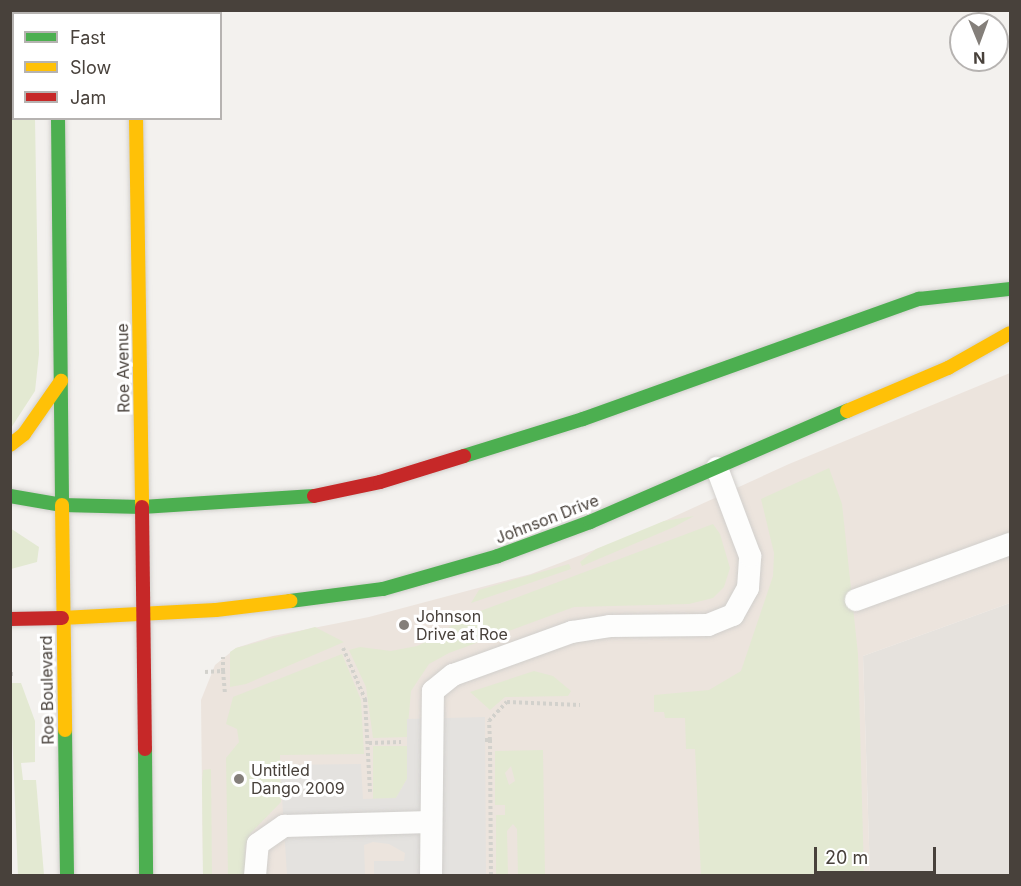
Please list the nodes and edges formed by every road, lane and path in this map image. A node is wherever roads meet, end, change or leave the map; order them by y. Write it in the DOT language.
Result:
graph roads {
  1 [pos="58,120"];
  2 [pos="136,120"];
  3 [pos="1011,289"];
  4 [pos="1011,333"];
  5 [pos="61,381"];
  6 [pos="10,445"];
  7 [pos="717,468"];
  8 [pos="10,496"];
  9 [pos="62,505"];
  10 [pos="142,507"];
  11 [pos="1011,544"];
  12 [pos="856,600"];
  13 [pos="143,617"];
  14 [pos="62,618"];
  15 [pos="10,619"];
  16 [pos="343,648"];
  17 [pos="223,657"];
  18 [pos="223,671"];
  19 [pos="205,672"];
  20 [pos="225,694"];
  21 [pos="580,705"];
  22 [pos="407,742"];
  23 [pos="369,743"];
  24 [pos="370,794"];
  25 [pos="431,822"];
  26 [pos="67,876"];
  27 [pos="146,876"];
  28 [pos="255,876"];
  29 [pos="431,876"];
  30 [pos="491,876"];
  1 -- 5 [label="main road"];
  2 -- 10 [label="main road, Roe Avenue"];
  3 -- 10 [label="main road"];
  4 -- 7 [label="main road, Johnson Drive"];
  5 -- 6 [label="main road"];
  5 -- 9 [label="main road"];
  7 -- 13 [label="main road, Johnson Drive"];
  7 -- 25 [label="lane"];
  8 -- 9 [label="main road"];
  9 -- 10 [label="main road"];
  9 -- 14 [label="main road, Roe Boulevard"];
  10 -- 13 [label="main road, Roe Avenue"];
  11 -- 12 [label="lane"];
  13 -- 14 [label="main road, Johnson Drive"];
  13 -- 27 [label="main road"];
  14 -- 15 [label="main road, Johnson Drive"];
  14 -- 26 [label="main road, Roe Boulevard"];
  16 -- 23 [label="path"];
  17 -- 18 [label="path"];
  18 -- 19 [label="path"];
  18 -- 20 [label="path"];
  21 -- 30 [label="path"];
  22 -- 23 [label="path"];
  23 -- 24 [label="path"];
  25 -- 28 [label="lane"];
  25 -- 29 [label="lane"];
}
